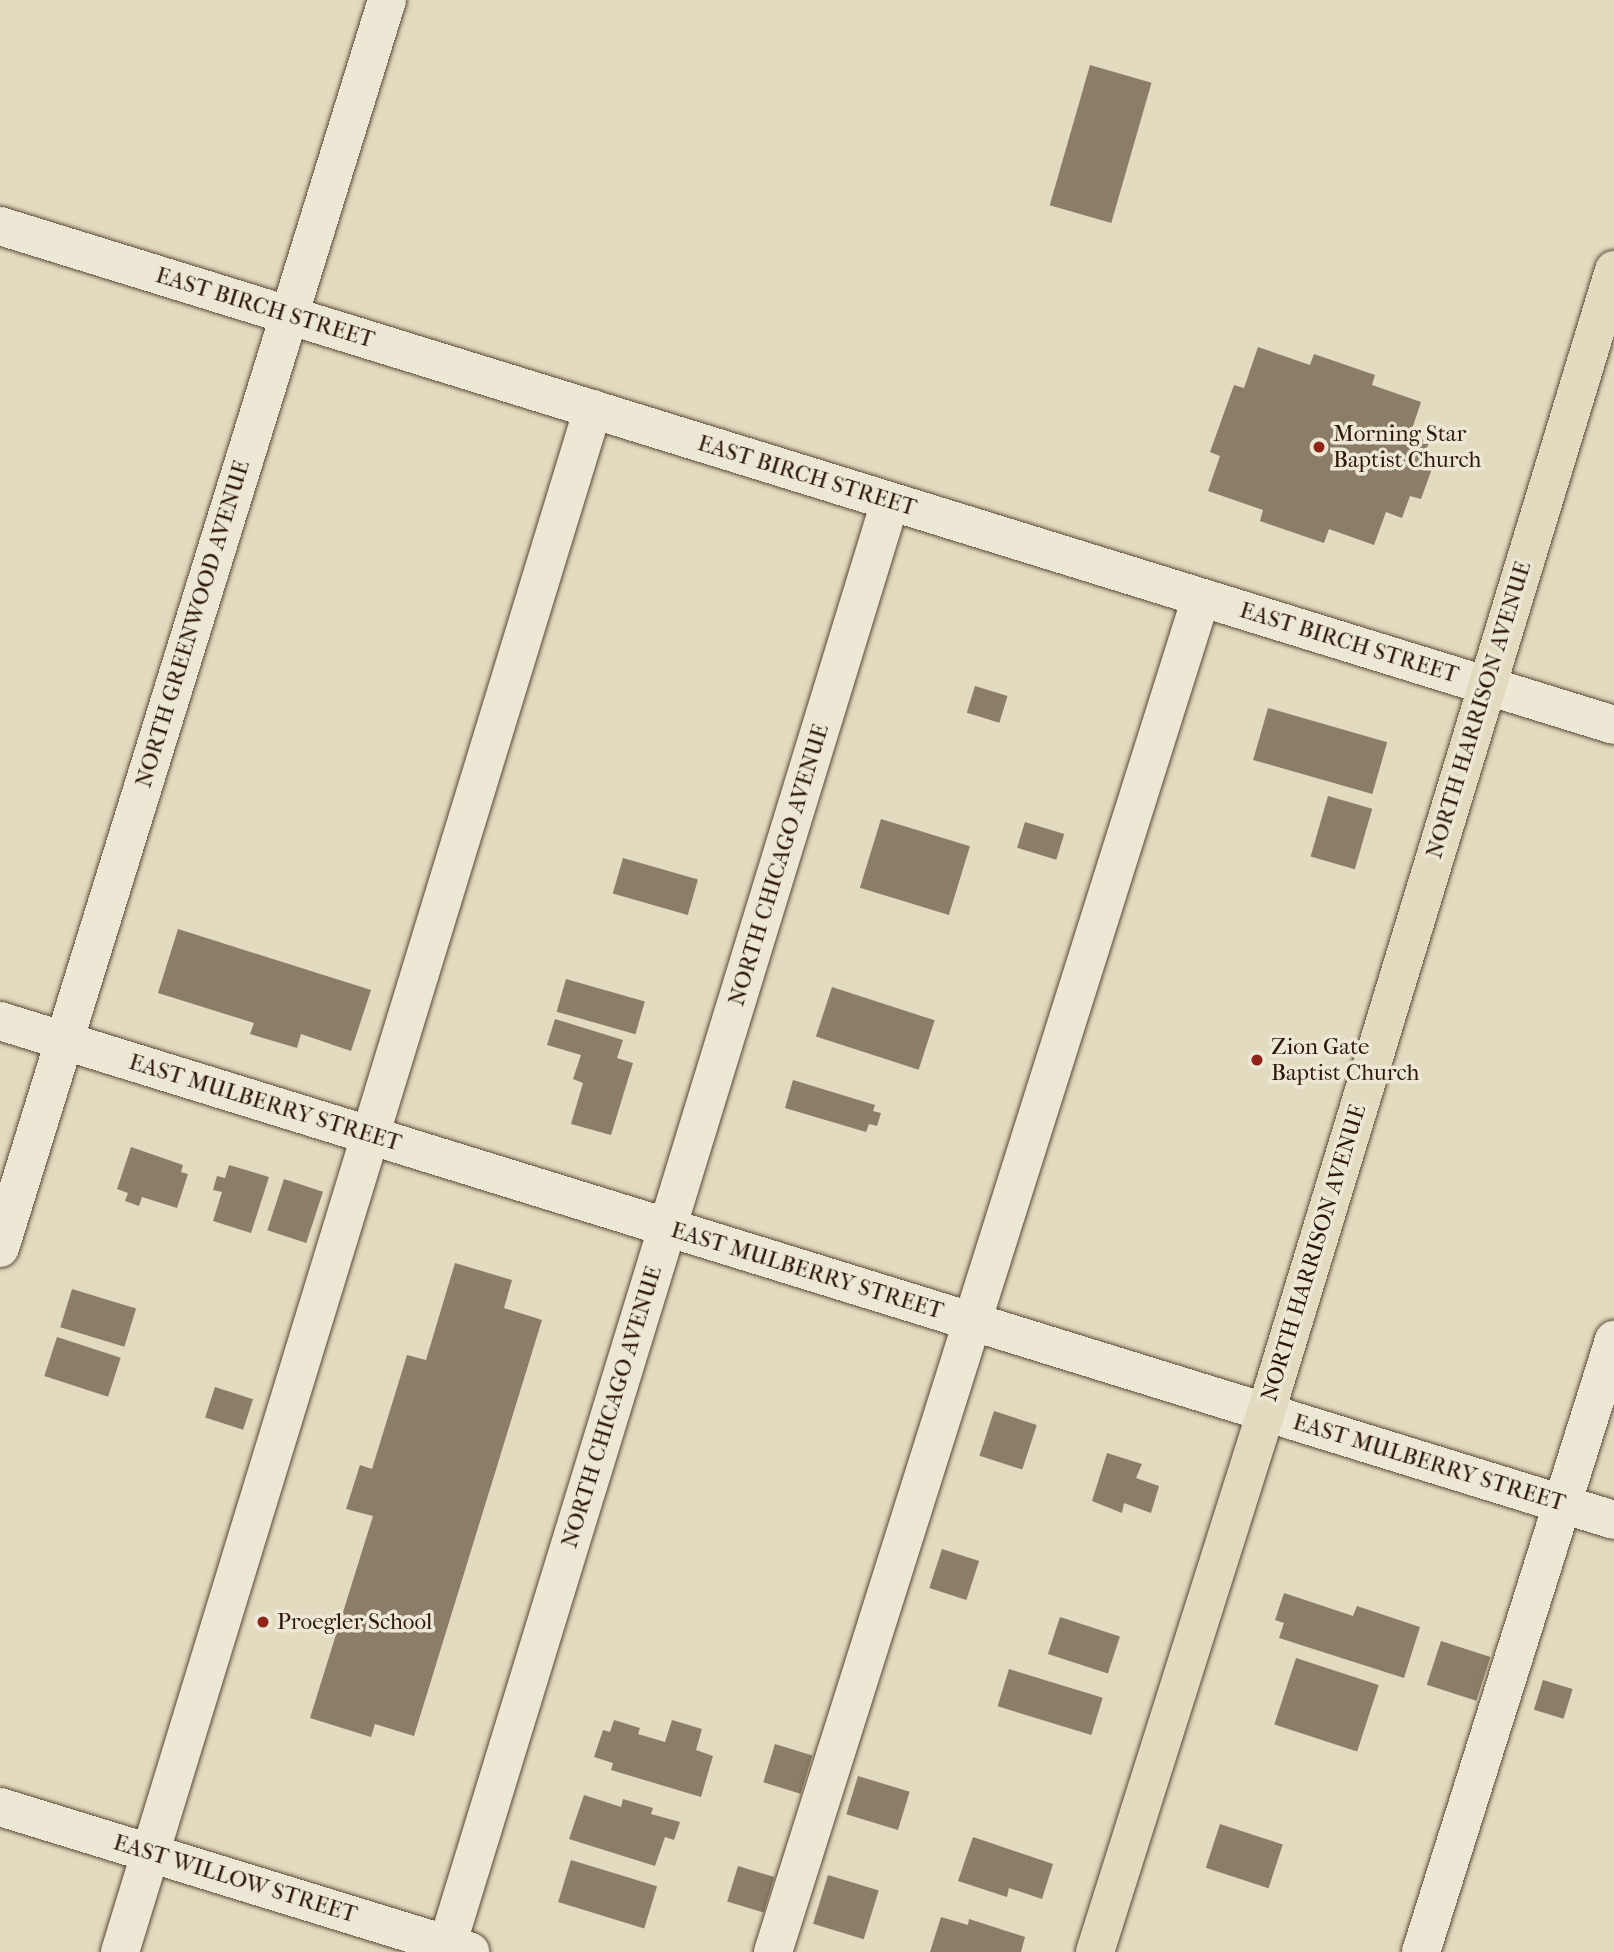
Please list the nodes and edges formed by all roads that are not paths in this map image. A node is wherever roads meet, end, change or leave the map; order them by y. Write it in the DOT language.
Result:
graph roads {
  1 [pos="387,0"];
  2 [pos="1,229"];
  3 [pos="1614,270"];
  4 [pos="289,316"];
  5 [pos="593,409"];
  6 [pos="890,502"];
  7 [pos="1201,598"];
  8 [pos="1487,686"];
  9 [pos="1614,725"];
  10 [pos="0,1021"];
  11 [pos="64,1040"];
  12 [pos="370,1135"];
  13 [pos="667,1228"];
  14 [pos="0,1248"];
  15 [pos="973,1322"];
  16 [pos="1614,1340"];
  17 [pos="1266,1412"];
  18 [pos="1562,1504"];
  19 [pos="1614,1520"];
  20 [pos="0,1807"];
  21 [pos="150,1853"];
  22 [pos="454,1950"];
  23 [pos="120,1952"];
  24 [pos="773,1952"];
  25 [pos="1095,1952"];
  26 [pos="1421,1952"];
  1 -- 4 [label="street, NORTH GREENWOOD AVENUE"];
  2 -- 4 [label="street, EAST BIRCH STREET"];
  3 -- 8 [label="main road, NORTH HARRISON AVENUE"];
  4 -- 5 [label="street, EAST BIRCH STREET"];
  4 -- 11 [label="street, NORTH GREENWOOD AVENUE"];
  5 -- 6 [label="street, EAST BIRCH STREET"];
  5 -- 12 [label="street"];
  6 -- 7 [label="street, EAST BIRCH STREET"];
  6 -- 13 [label="street, NORTH CHICAGO AVENUE"];
  7 -- 8 [label="street, EAST BIRCH STREET"];
  7 -- 15 [label="street"];
  8 -- 9 [label="street, EAST BIRCH STREET"];
  8 -- 17 [label="main road, NORTH HARRISON AVENUE"];
  10 -- 11 [label="street, EAST MULBERRY STREET"];
  11 -- 12 [label="street, EAST MULBERRY STREET"];
  11 -- 14 [label="street, NORTH GREENWOOD AVENUE"];
  12 -- 13 [label="street, EAST MULBERRY STREET"];
  12 -- 21 [label="street"];
  13 -- 15 [label="street, EAST MULBERRY STREET"];
  13 -- 22 [label="street, NORTH CHICAGO AVENUE"];
  15 -- 17 [label="street, EAST MULBERRY STREET"];
  15 -- 24 [label="street"];
  16 -- 18 [label="street"];
  17 -- 18 [label="street, EAST MULBERRY STREET"];
  17 -- 25 [label="main road, NORTH HARRISON AVENUE"];
  18 -- 19 [label="street, EAST MULBERRY STREET"];
  18 -- 26 [label="street"];
  20 -- 21 [label="street, EAST WILLOW STREET"];
  21 -- 22 [label="street, EAST WILLOW STREET"];
  21 -- 23 [label="street"];
}
